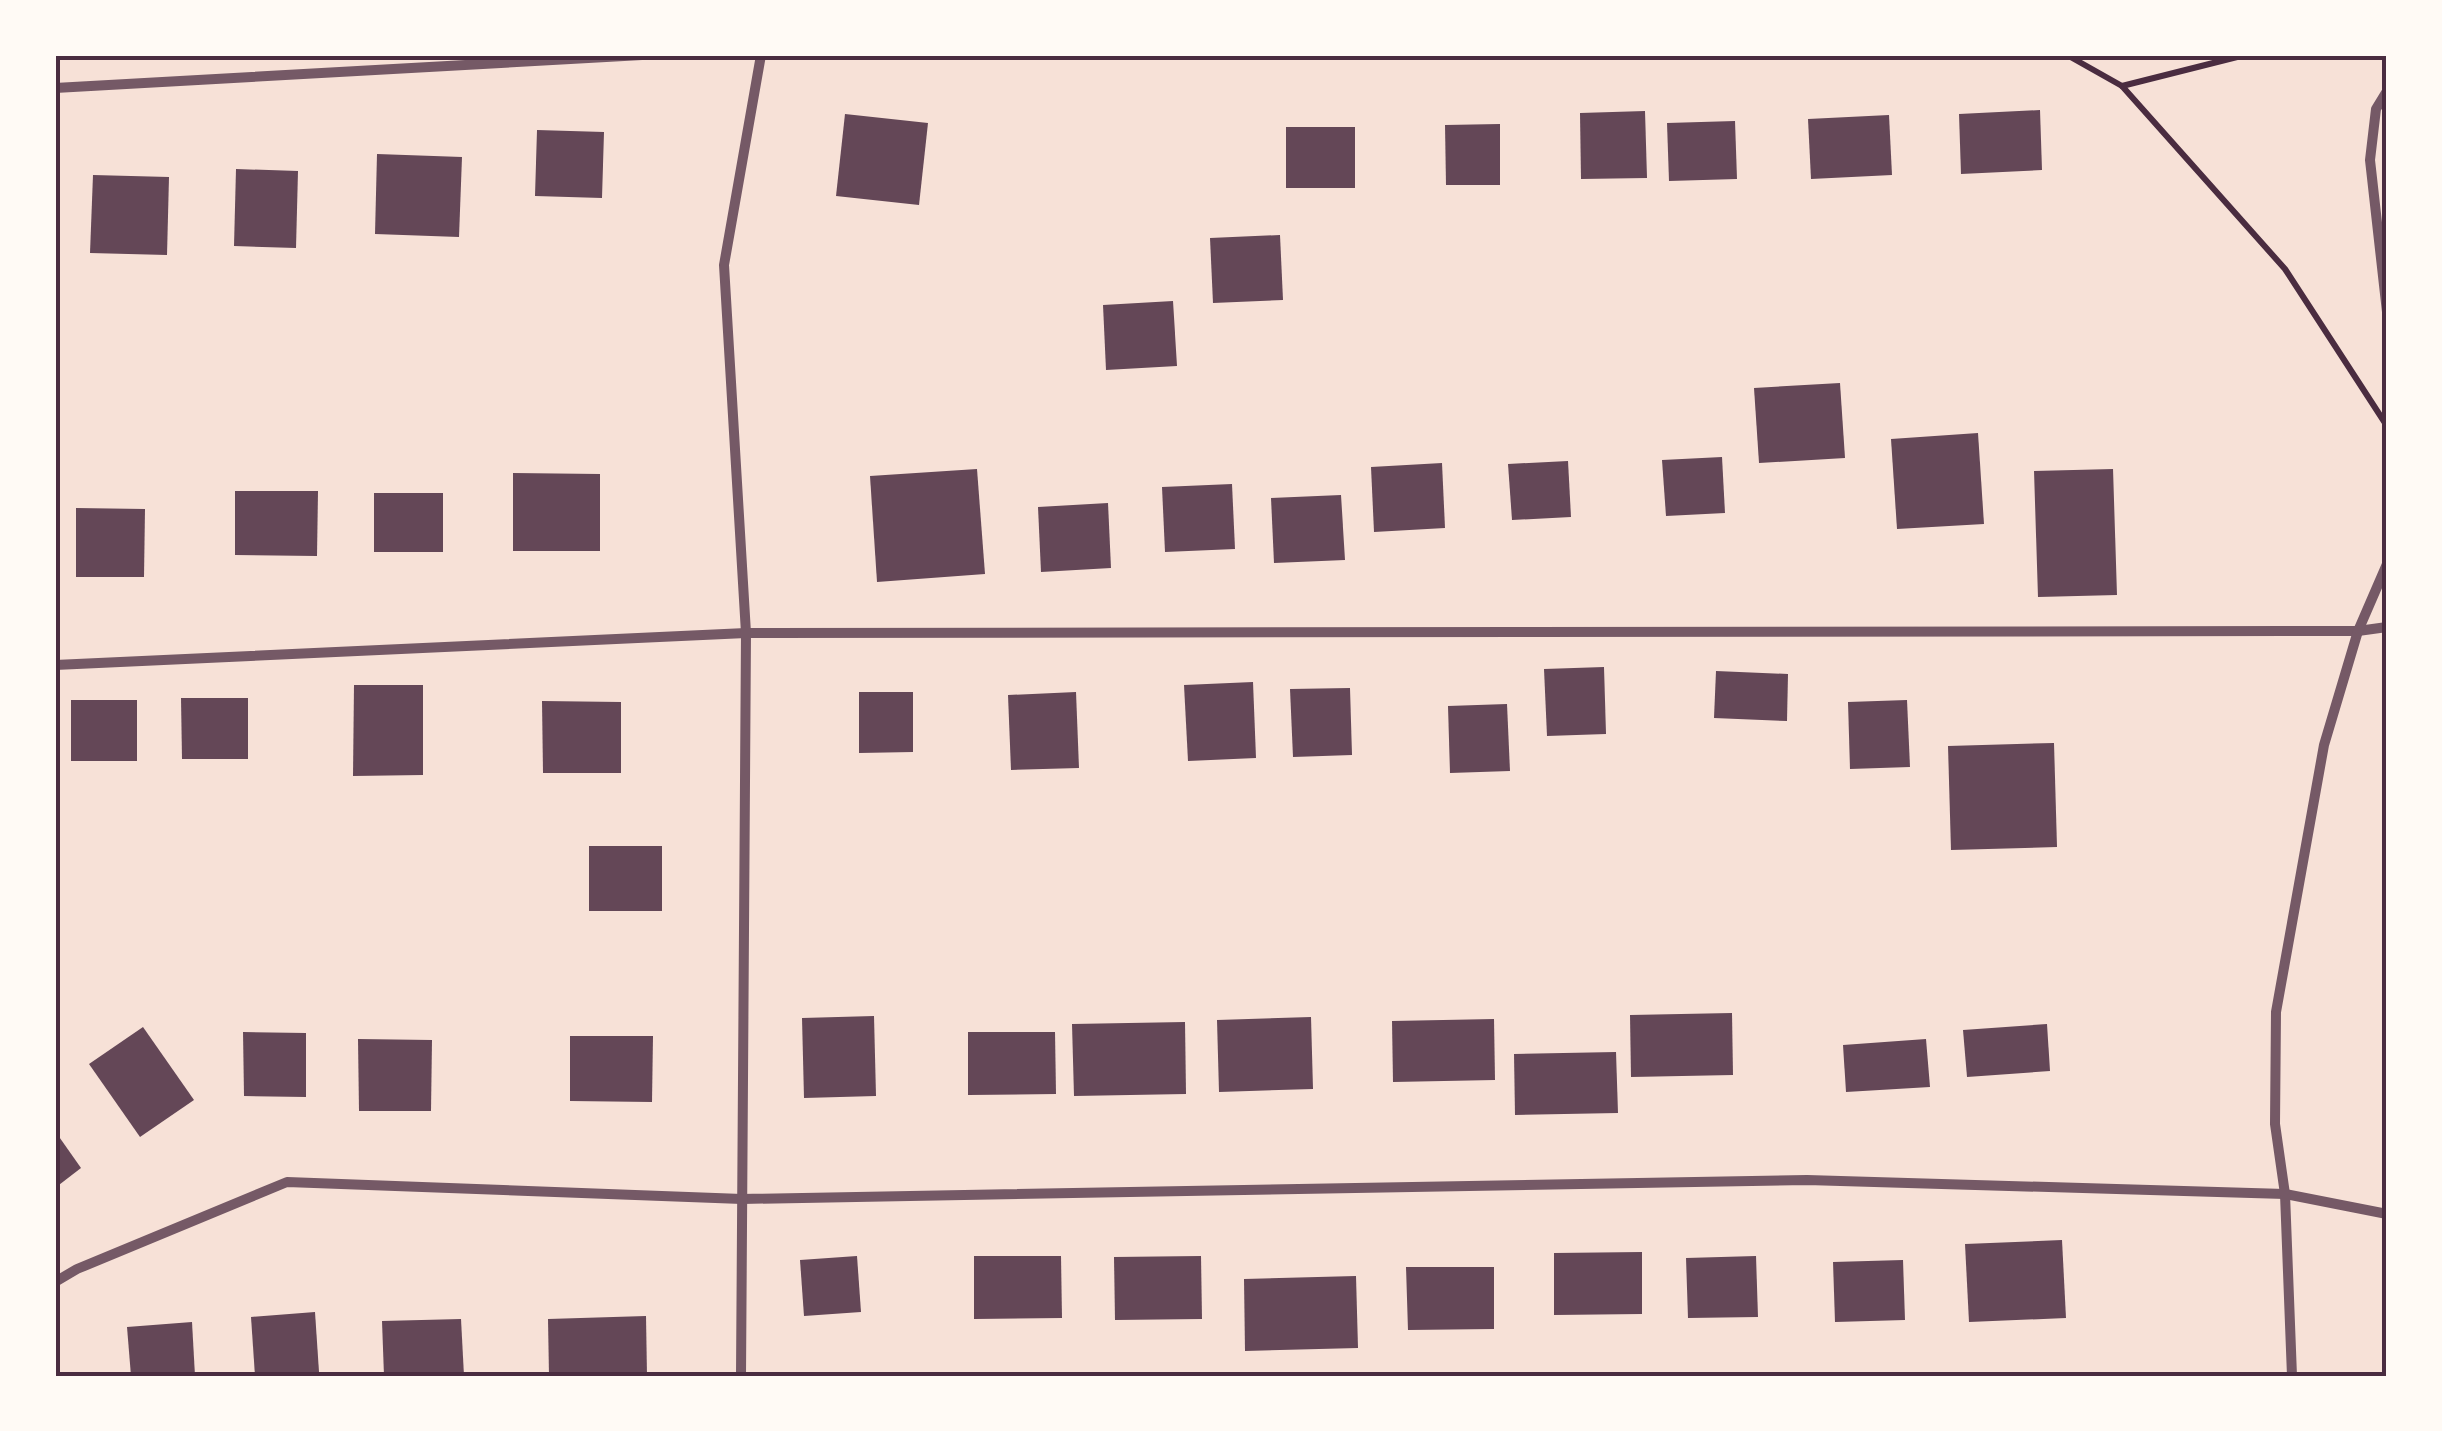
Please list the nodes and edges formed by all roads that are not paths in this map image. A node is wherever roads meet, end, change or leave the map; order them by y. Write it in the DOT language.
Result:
graph roads {
  1 [pos="642,55"];
  2 [pos="762,55"];
  3 [pos="55,88"];
  4 [pos="2387,91"];
  5 [pos="2387,312"];
  6 [pos="2387,564"];
  7 [pos="2387,627"];
  8 [pos="2358,631"];
  9 [pos="746,633"];
  10 [pos="55,664"];
  11 [pos="2285,1194"];
  12 [pos="742,1200"];
  13 [pos="2387,1214"];
  14 [pos="55,1282"];
  15 [pos="741,1376"];
  16 [pos="2292,1376"];
  1 -- 3 [label="street"];
  2 -- 9 [label="street"];
  4 -- 5 [label="street"];
  6 -- 8 [label="street"];
  7 -- 8 [label="street"];
  8 -- 9 [label="street"];
  8 -- 11 [label="street"];
  9 -- 10 [label="street"];
  9 -- 12 [label="street"];
  11 -- 12 [label="street"];
  11 -- 13 [label="street"];
  11 -- 16 [label="street"];
  12 -- 14 [label="street"];
  12 -- 15 [label="street"];
}
